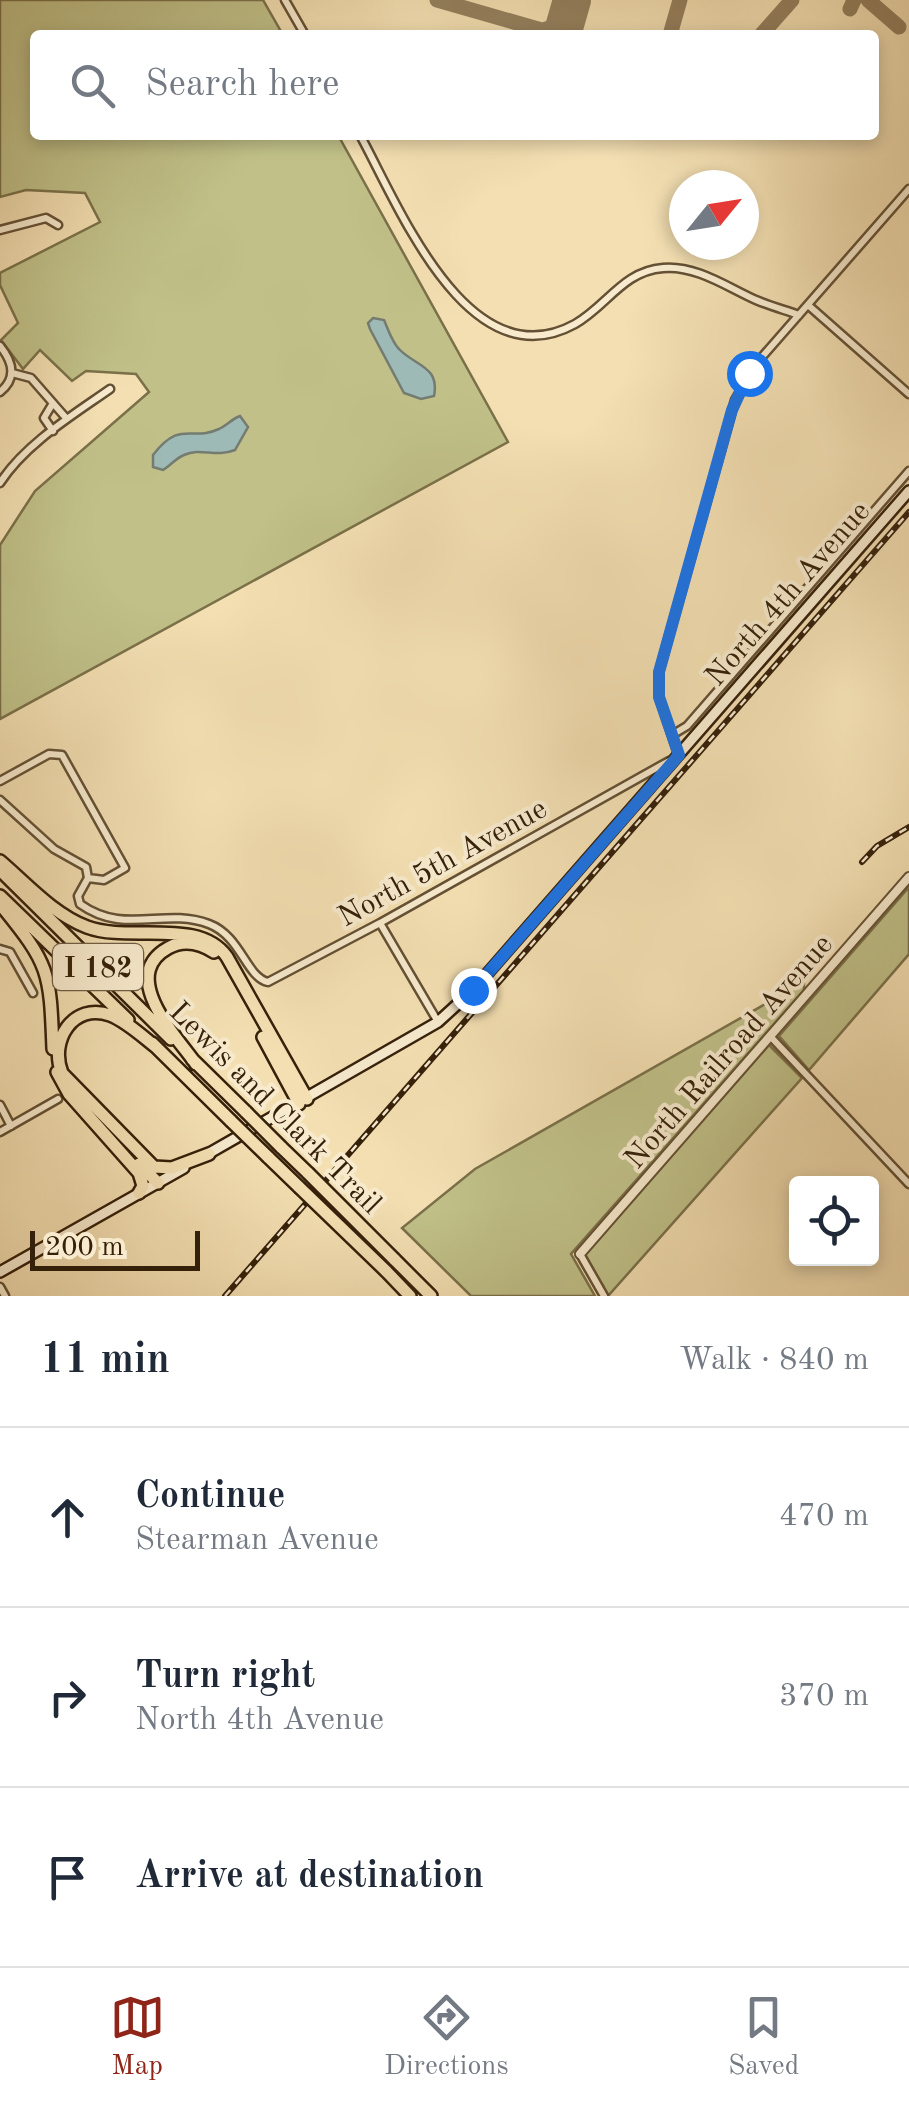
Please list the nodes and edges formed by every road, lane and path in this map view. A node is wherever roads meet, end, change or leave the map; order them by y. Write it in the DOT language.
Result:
graph roads {
  1 [pos="285,0"];
  2 [pos="302,30"];
  3 [pos="363,140"];
  4 [pos="909,189"];
  5 [pos="58,225"];
  6 [pos="0,230"];
  7 [pos="808,305"];
  8 [pos="799,315"];
  9 [pos="0,346"];
  10 [pos="12,373"];
  11 [pos="110,389"];
  12 [pos="0,392"];
  13 [pos="909,394"];
  14 [pos="54,403"];
  15 [pos="67,419"];
  16 [pos="53,431"];
  17 [pos="909,471"];
  18 [pos="0,483"];
  19 [pos="909,491"];
  20 [pos="867,519"];
  21 [pos="877,528"];
  22 [pos="672,735"];
  23 [pos="679,755"];
  24 [pos="0,781"];
  25 [pos="0,800"];
  26 [pos="0,860"];
  27 [pos="0,870"];
  28 [pos="909,877"];
  29 [pos="88,878"];
  30 [pos="0,896"];
  31 [pos="0,904"];
  32 [pos="380,924"];
  33 [pos="0,949"];
  34 [pos="33,993"];
  35 [pos="438,1022"];
  36 [pos="770,1036"];
  37 [pos="156,1047"];
  38 [pos="196,1064"];
  39 [pos="64,1097"];
  40 [pos="303,1101"];
  41 [pos="0,1106"];
  42 [pos="11,1126"];
  43 [pos="0,1132"];
  44 [pos="208,1154"];
  45 [pos="154,1167"];
  46 [pos="158,1183"];
  47 [pos="909,1184"];
  48 [pos="140,1193"];
  49 [pos="580,1254"];
  50 [pos="0,1272"];
  51 [pos="0,1287"];
  52 [pos="5,1296"];
  53 [pos="410,1296"];
  54 [pos="432,1296"];
  55 [pos="604,1296"];
  1 -- 2 [label="street"];
  3 -- 8 [label="street"];
  4 -- 7 [label="street"];
  5 -- 6 [label="street"];
  7 -- 8 [label="street"];
  7 -- 13 [label="street"];
  8 -- 22 [label="street"];
  9 -- 10 [label="street"];
  10 -- 12 [label="street"];
  10 -- 14 [label="street"];
  11 -- 15 [label="street"];
  14 -- 15 [label="street"];
  14 -- 16 [label="street"];
  15 -- 16 [label="street"];
  16 -- 18 [label="street"];
  17 -- 20 [label="street"];
  19 -- 21 [label="main road, North 4th Avenue"];
  20 -- 21 [label="street"];
  20 -- 22 [label="street"];
  21 -- 23 [label="main road, North 4th Avenue"];
  22 -- 23 [label="street"];
  23 -- 32 [label="street, North 5th Avenue"];
  23 -- 35 [label="main road, North 4th Avenue"];
  24 -- 29 [label="street"];
  25 -- 29 [label="street"];
  26 -- 40 [label="highway"];
  27 -- 38 [label="highway, Lewis and Clark Trail / I 182"];
  28 -- 36 [label="street, North Railroad Avenue"];
  29 -- 32 [label="street, North 5th Avenue"];
  30 -- 37 [label="highway, Lewis and Clark Trail / I 182"];
  31 -- 39 [label="highway"];
  32 -- 35 [label="street"];
  33 -- 34 [label="street"];
  35 -- 40 [label="main road, North 4th Avenue"];
  36 -- 47 [label="street"];
  36 -- 49 [label="street, North Railroad Avenue"];
  37 -- 45 [label="highway"];
  37 -- 53 [label="highway, Lewis and Clark Trail / I 182, bridge"];
  38 -- 40 [label="highway"];
  38 -- 54 [label="highway, Lewis and Clark Trail / I 182, bridge"];
  39 -- 42 [label="street"];
  39 -- 46 [label="highway"];
  39 -- 48 [label="highway"];
  40 -- 44 [label="main road, North 4th Avenue"];
  41 -- 42 [label="street"];
  42 -- 43 [label="street"];
  44 -- 45 [label="highway"];
  44 -- 46 [label="main road, North 4th Avenue"];
  45 -- 46 [label="highway"];
  46 -- 48 [label="main road, North 4th Avenue"];
  48 -- 50 [label="main road, North 4th Avenue"];
  49 -- 55 [label="street"];
  51 -- 52 [label="street"];
}
